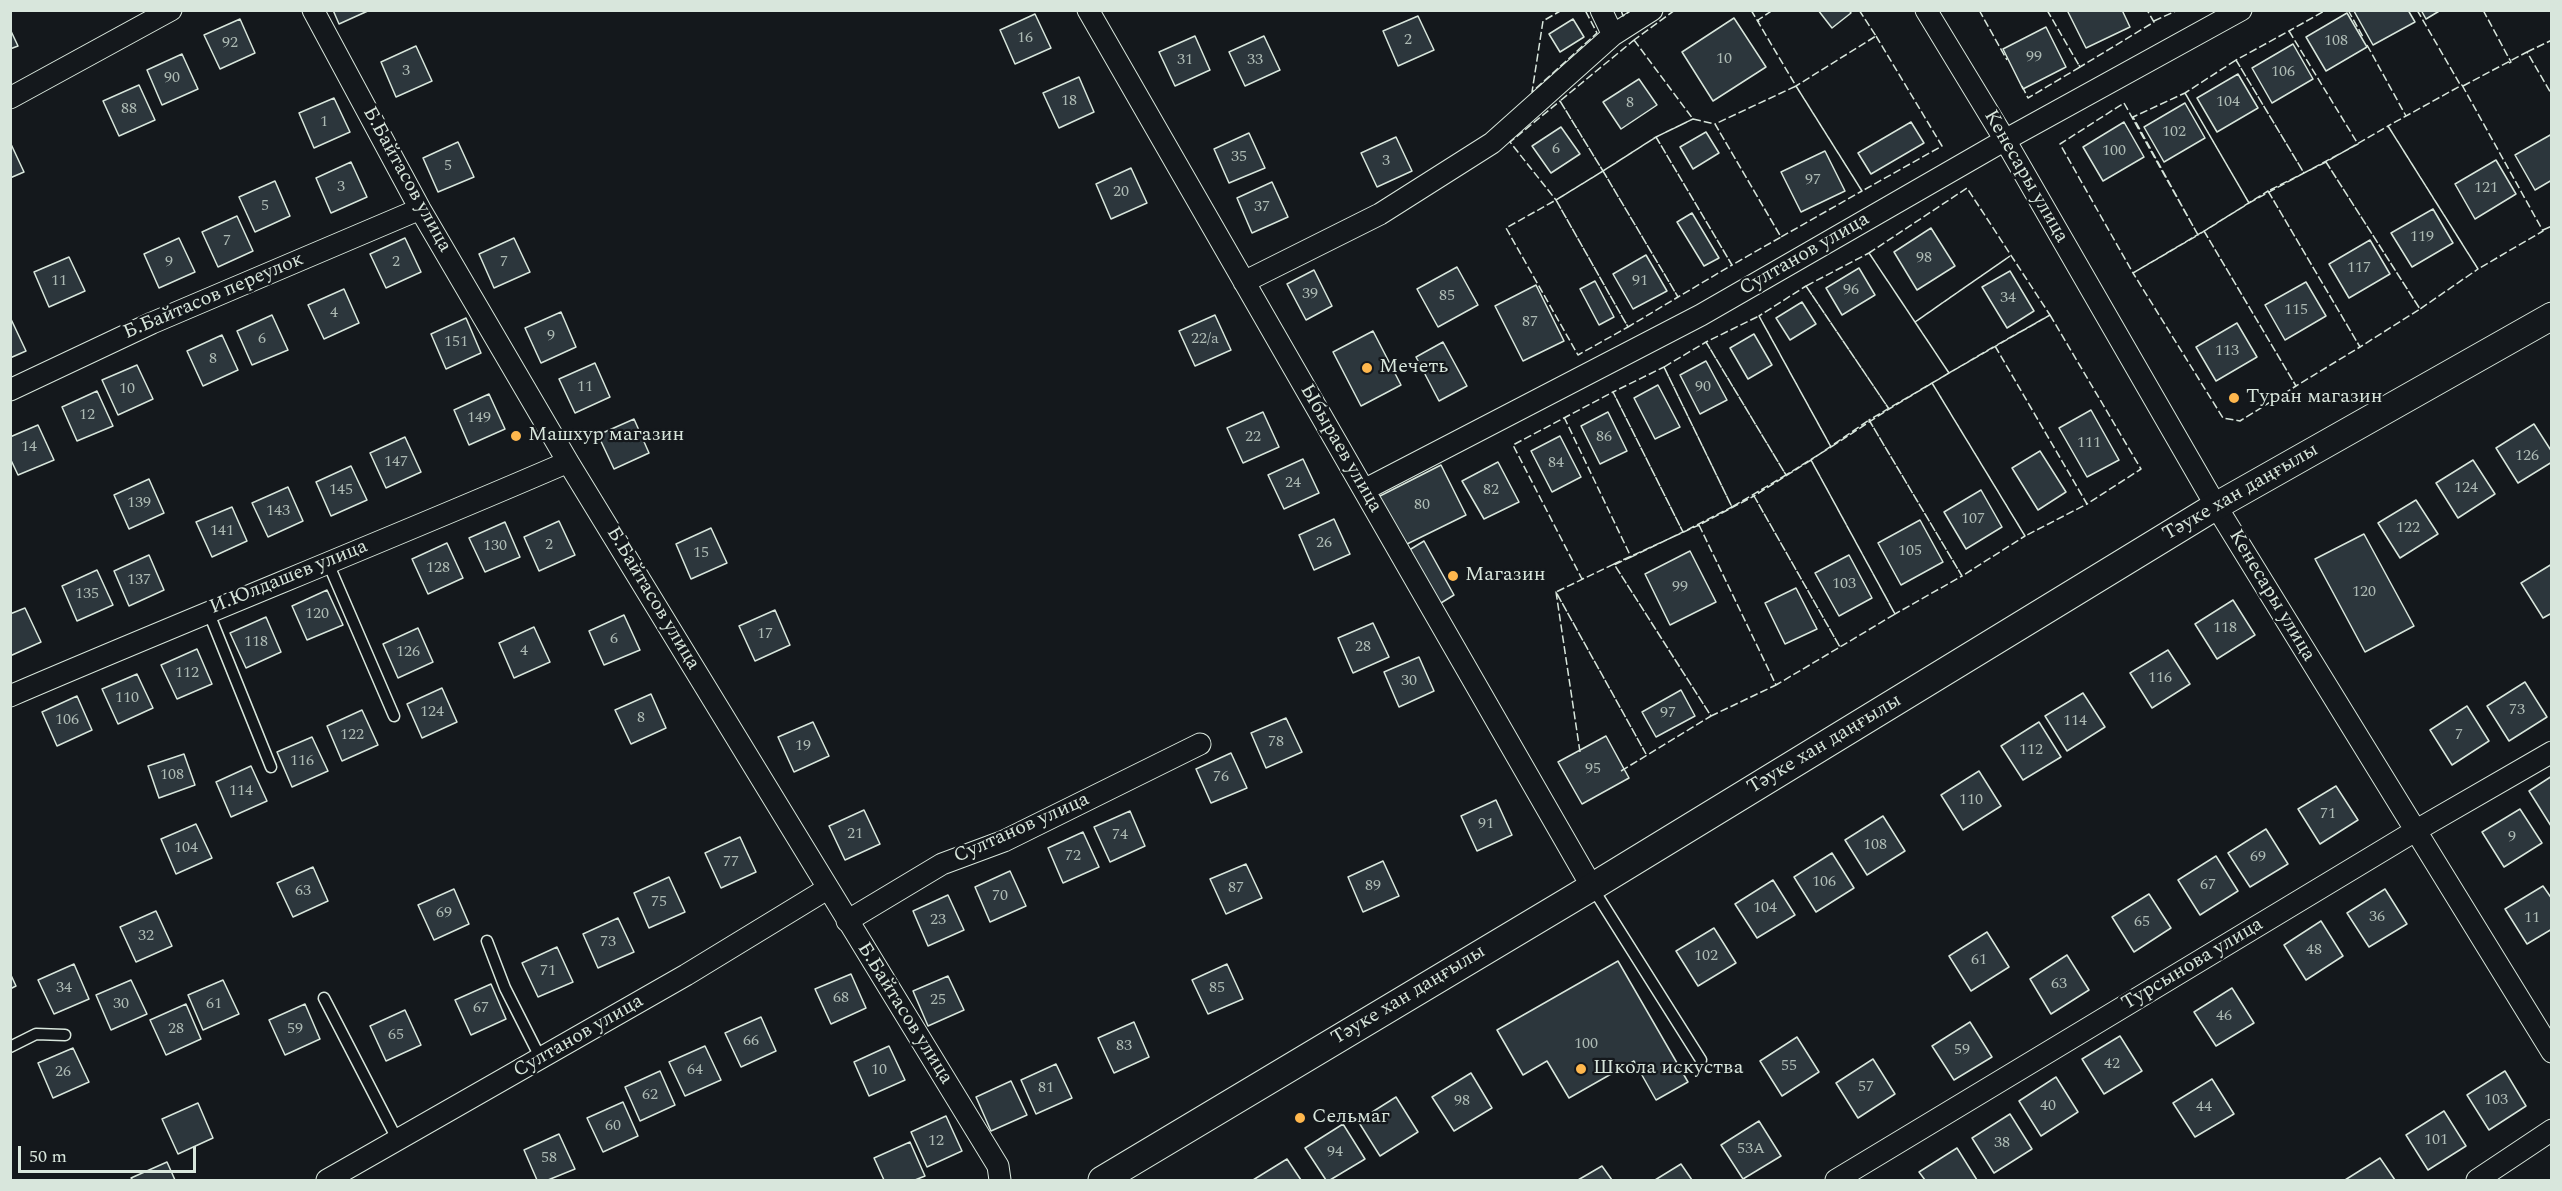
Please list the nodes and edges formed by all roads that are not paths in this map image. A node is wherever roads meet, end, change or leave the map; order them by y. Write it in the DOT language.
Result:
graph roads {
  1 [pos="171,10"];
  2 [pos="313,10"];
  3 [pos="1088,10"];
  4 [pos="1601,10"];
  5 [pos="1652,10"];
  6 [pos="1926,10"];
  7 [pos="2241,10"];
  8 [pos="1613,35"];
  9 [pos="10,98"];
  10 [pos="2005,140"];
  11 [pos="420,210"];
  12 [pos="1244,282"];
  13 [pos="2552,316"];
  14 [pos="10,390"];
  15 [pos="568,462"];
  16 [pos="1364,490"];
  17 [pos="2216,506"];
  18 [pos="328,563"];
  19 [pos="208,611"];
  20 [pos="10,696"];
  21 [pos="394,716"];
  22 [pos="1200,744"];
  23 [pos="2552,752"];
  24 [pos="271,767"];
  25 [pos="2415,831"];
  26 [pos="1592,886"];
  27 [pos="827,889"];
  28 [pos="847,921"];
  29 [pos="487,941"];
  30 [pos="324,998"];
  31 [pos="65,1035"];
  32 [pos="10,1047"];
  33 [pos="2552,1052"];
  34 [pos="541,1059"];
  35 [pos="1701,1060"];
  36 [pos="2552,1130"];
  37 [pos="398,1141"];
  38 [pos="327,1180"];
  39 [pos="1000,1180"];
  40 [pos="1102,1180"];
  41 [pos="1836,1180"];
  42 [pos="2477,1180"];
  1 -- 9 [label="street"];
  2 -- 11 [label="street, Б.Байтасов улица"];
  3 -- 12 [label="street, Ыбыраев улица"];
  4 -- 8 [label="street"];
  5 -- 8 [label="street"];
  6 -- 10 [label="street, Кенесары улица"];
  7 -- 10 [label="street, Султанов улица"];
  8 -- 12 [label="street"];
  10 -- 16 [label="street, Султанов улица"];
  10 -- 17 [label="street, Кенесары улица"];
  11 -- 14 [label="street, Б.Байтасов переулок"];
  11 -- 15 [label="street, Б.Байтасов улица"];
  12 -- 16 [label="street, Ыбыраев улица"];
  13 -- 17 [label="street, Тәуке хан даңғылы"];
  15 -- 18 [label="street, И.Юлдашев улица"];
  15 -- 27 [label="street, Б.Байтасов улица"];
  16 -- 26 [label="street, Ыбыраев улица"];
  17 -- 25 [label="street, Кенесары улица"];
  17 -- 26 [label="street, Тәуке хан даңғылы"];
  18 -- 19 [label="street, И.Юлдашев улица"];
  18 -- 21 [label="lane"];
  19 -- 20 [label="street, И.Юлдашев улица"];
  19 -- 24 [label="lane"];
  22 -- 28 [label="street, Султанов улица"];
  23 -- 25 [label="street, Турсынова улица"];
  25 -- 33 [label="street, Кенесары улица"];
  25 -- 41 [label="street, Турсынова улица"];
  26 -- 35 [label="lane"];
  26 -- 40 [label="street, Тәуке хан даңғылы"];
  27 -- 28 [label="street, Б.Байтасов улица"];
  27 -- 34 [label="street, Султанов улица"];
  28 -- 39 [label="street, Б.Байтасов улица"];
  29 -- 34 [label="lane"];
  30 -- 37 [label="lane"];
  31 -- 32 [label="lane"];
  34 -- 37 [label="street, Султанов улица"];
  36 -- 42 [label="street"];
  37 -- 38 [label="street, Султанов улица"];
}
